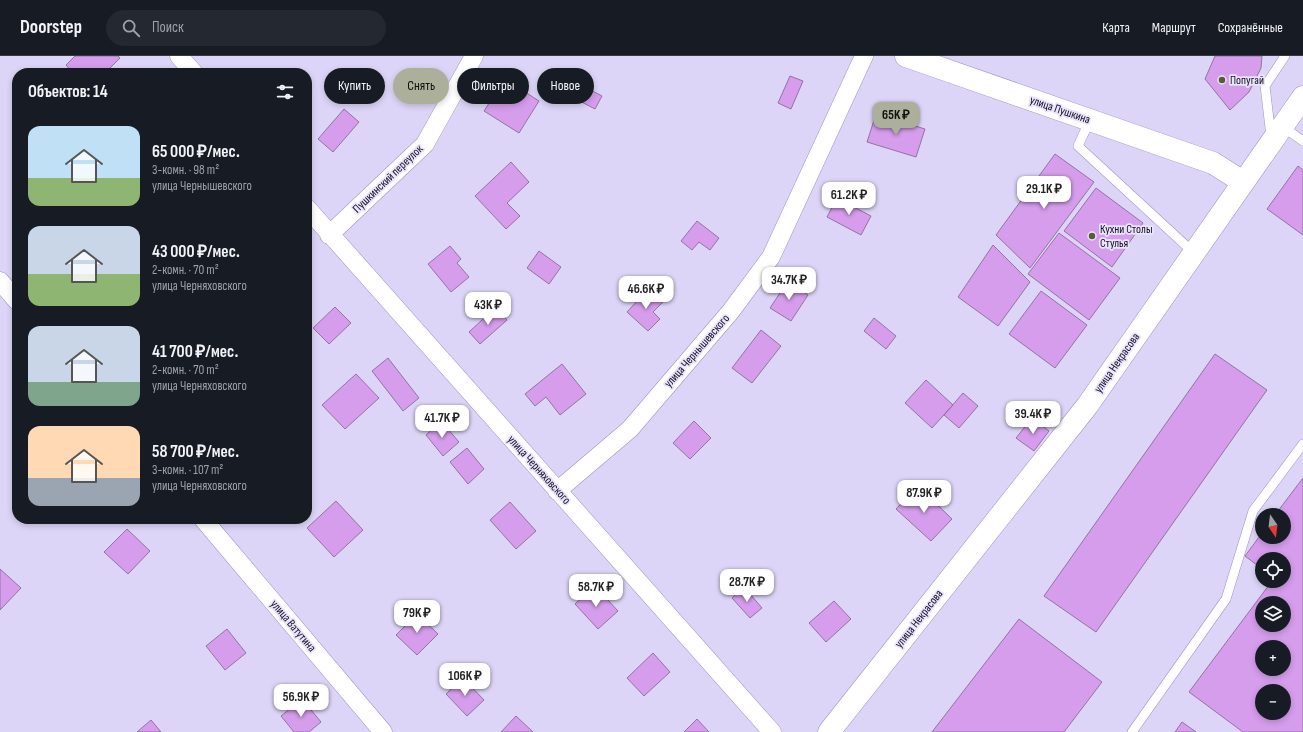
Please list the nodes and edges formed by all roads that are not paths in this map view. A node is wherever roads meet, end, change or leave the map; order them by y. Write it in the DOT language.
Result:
graph roads {
  1 [pos="180,56"];
  2 [pos="474,56"];
  3 [pos="864,56"];
  4 [pos="906,56"];
  5 [pos="1285,56"];
  6 [pos="190,68"];
  7 [pos="1303,97"];
  8 [pos="1090,120"];
  9 [pos="1277,133"];
  10 [pos="1303,141"];
  11 [pos="1243,182"];
  12 [pos="312,214"];
  13 [pos="329,235"];
  14 [pos="1194,253"];
  15 [pos="0,281"];
  16 [pos="12,295"];
  17 [pos="1303,444"];
  18 [pos="557,491"];
  19 [pos="207,524"];
  20 [pos="383,732"];
  21 [pos="772,732"];
  22 [pos="829,732"];
  23 [pos="1132,732"];
  1 -- 6 [label="street"];
  2 -- 13 [label="street, Пушкинский переулок"];
  3 -- 18 [label="street, улица Чернышевского"];
  4 -- 8 [label="street, улица Пушкина"];
  5 -- 9 [label="lane"];
  7 -- 9 [label="street, улица Некрасова"];
  8 -- 11 [label="street, улица Пушкина"];
  8 -- 14 [label="lane"];
  9 -- 10 [label="lane"];
  9 -- 11 [label="street, улица Некрасова"];
  11 -- 14 [label="street, улица Некрасова"];
  12 -- 13 [label="street, улица Черняховского"];
  13 -- 18 [label="street, улица Черняховского"];
  14 -- 22 [label="street, улица Некрасова"];
  15 -- 16 [label="street"];
  17 -- 23 [label="lane"];
  18 -- 21 [label="street, улица Черняховского"];
  19 -- 20 [label="street, улица Ватутина"];
}
